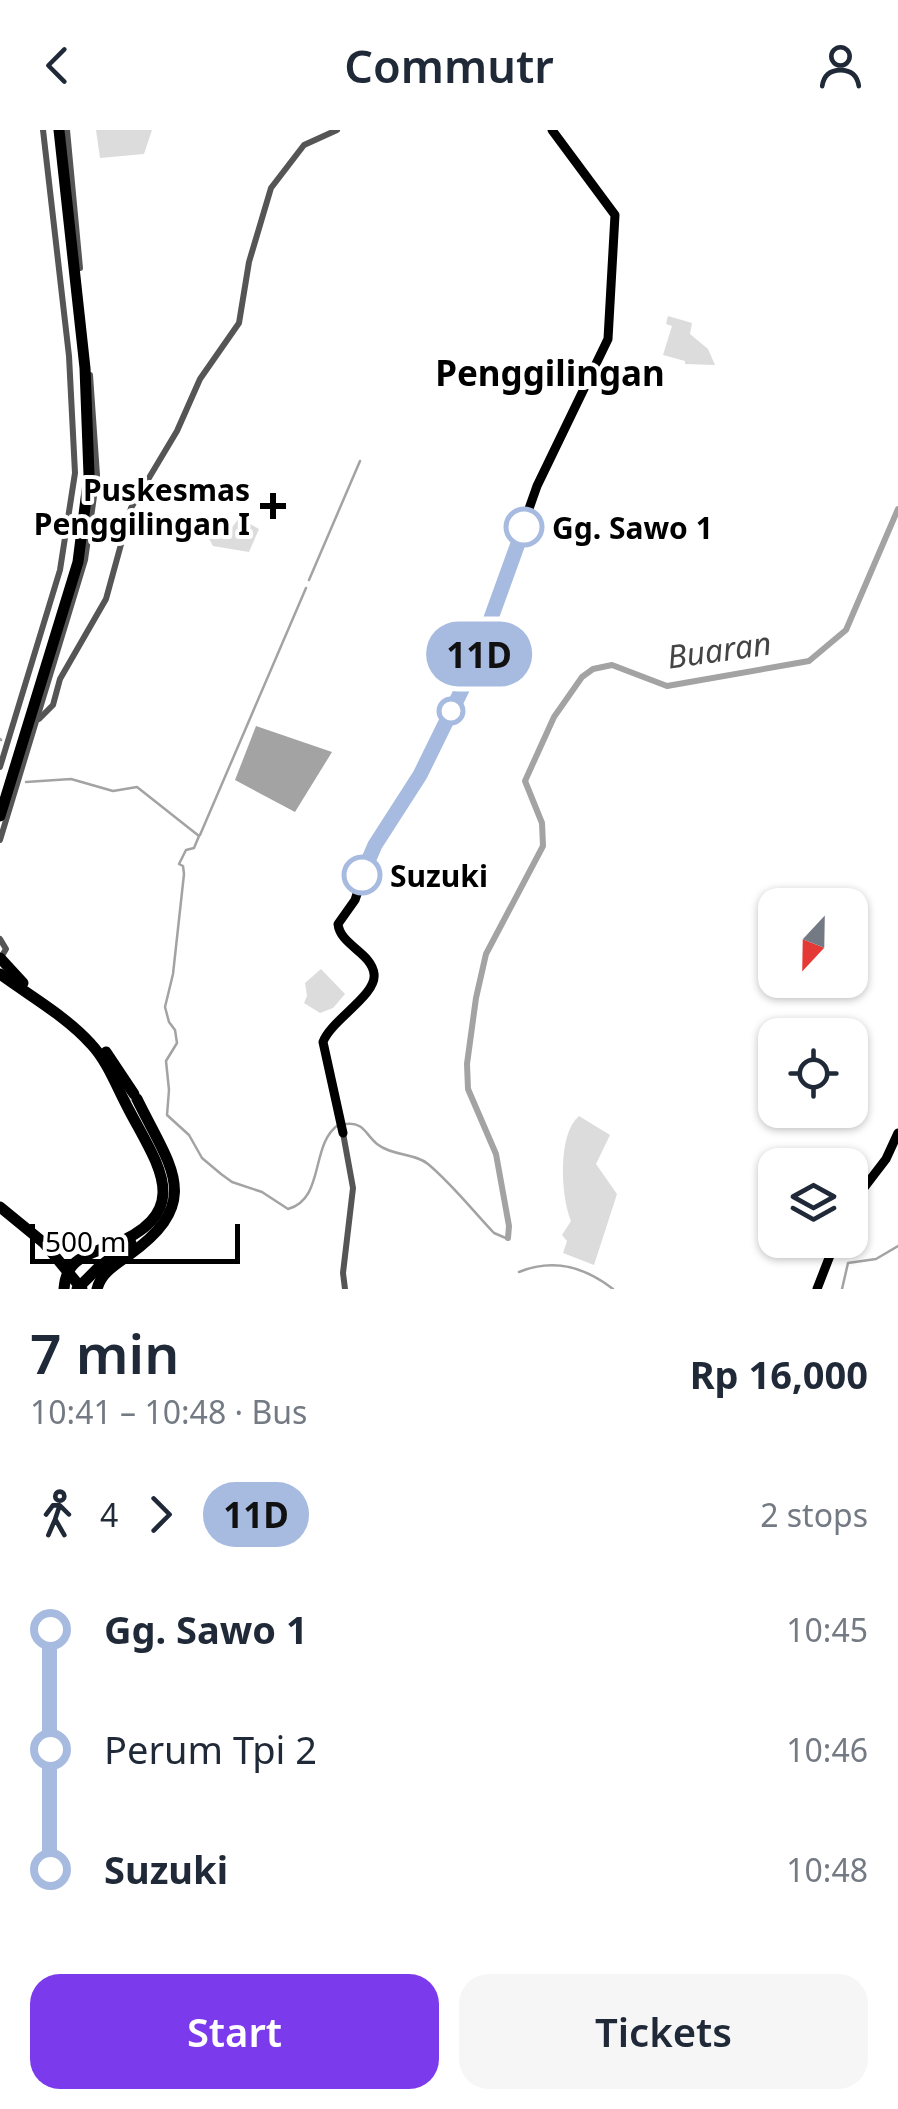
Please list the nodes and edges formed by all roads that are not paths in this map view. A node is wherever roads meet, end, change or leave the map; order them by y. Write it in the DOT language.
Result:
graph roads {
  1 [pos="43,130"];
  2 [pos="55,130"];
  3 [pos="67,130"];
  4 [pos="337,130"];
  5 [pos="552,130"];
  6 [pos="38,720"];
  7 [pos="0,766"];
  8 [pos="1,791"];
  9 [pos="0,816"];
  10 [pos="0,840"];
  11 [pos="0,939"];
  12 [pos="2,966"];
  13 [pos="88,1040"];
  14 [pos="133,1098"];
  15 [pos="898,1132"];
  16 [pos="342,1133"];
  17 [pos="898,1143"];
  18 [pos="162,1149"];
  19 [pos="868,1182"];
  20 [pos="868,1191"];
  21 [pos="0,1212"];
  22 [pos="826,1258"];
  23 [pos="101,1267"];
  24 [pos="66,1280"];
  25 [pos="82,1289"];
  26 [pos="345,1289"];
  27 [pos="814,1289"];
  1 -- 7 [label="street"];
  2 -- 8 [label="highway"];
  2 -- 9 [label="highway"];
  3 -- 6 [label="street"];
  4 -- 6 [label="street"];
  5 -- 16 [label="main road"];
  6 -- 10 [label="street"];
  11 -- 12 [label="street"];
  12 -- 13 [label="highway"];
  12 -- 14 [label="highway"];
  13 -- 14 [label="highway"];
  13 -- 24 [label="highway"];
  14 -- 18 [label="highway"];
  14 -- 23 [label="highway"];
  15 -- 19 [label="main road"];
  16 -- 26 [label="street"];
  17 -- 20 [label="main road"];
  18 -- 23 [label="highway"];
  18 -- 25 [label="highway"];
  21 -- 24 [label="highway"];
  21 -- 25 [label="highway"];
  22 -- 27 [label="main road"];
  23 -- 24 [label="highway"];
  23 -- 25 [label="highway"];
  24 -- 25 [label="highway"];
}
